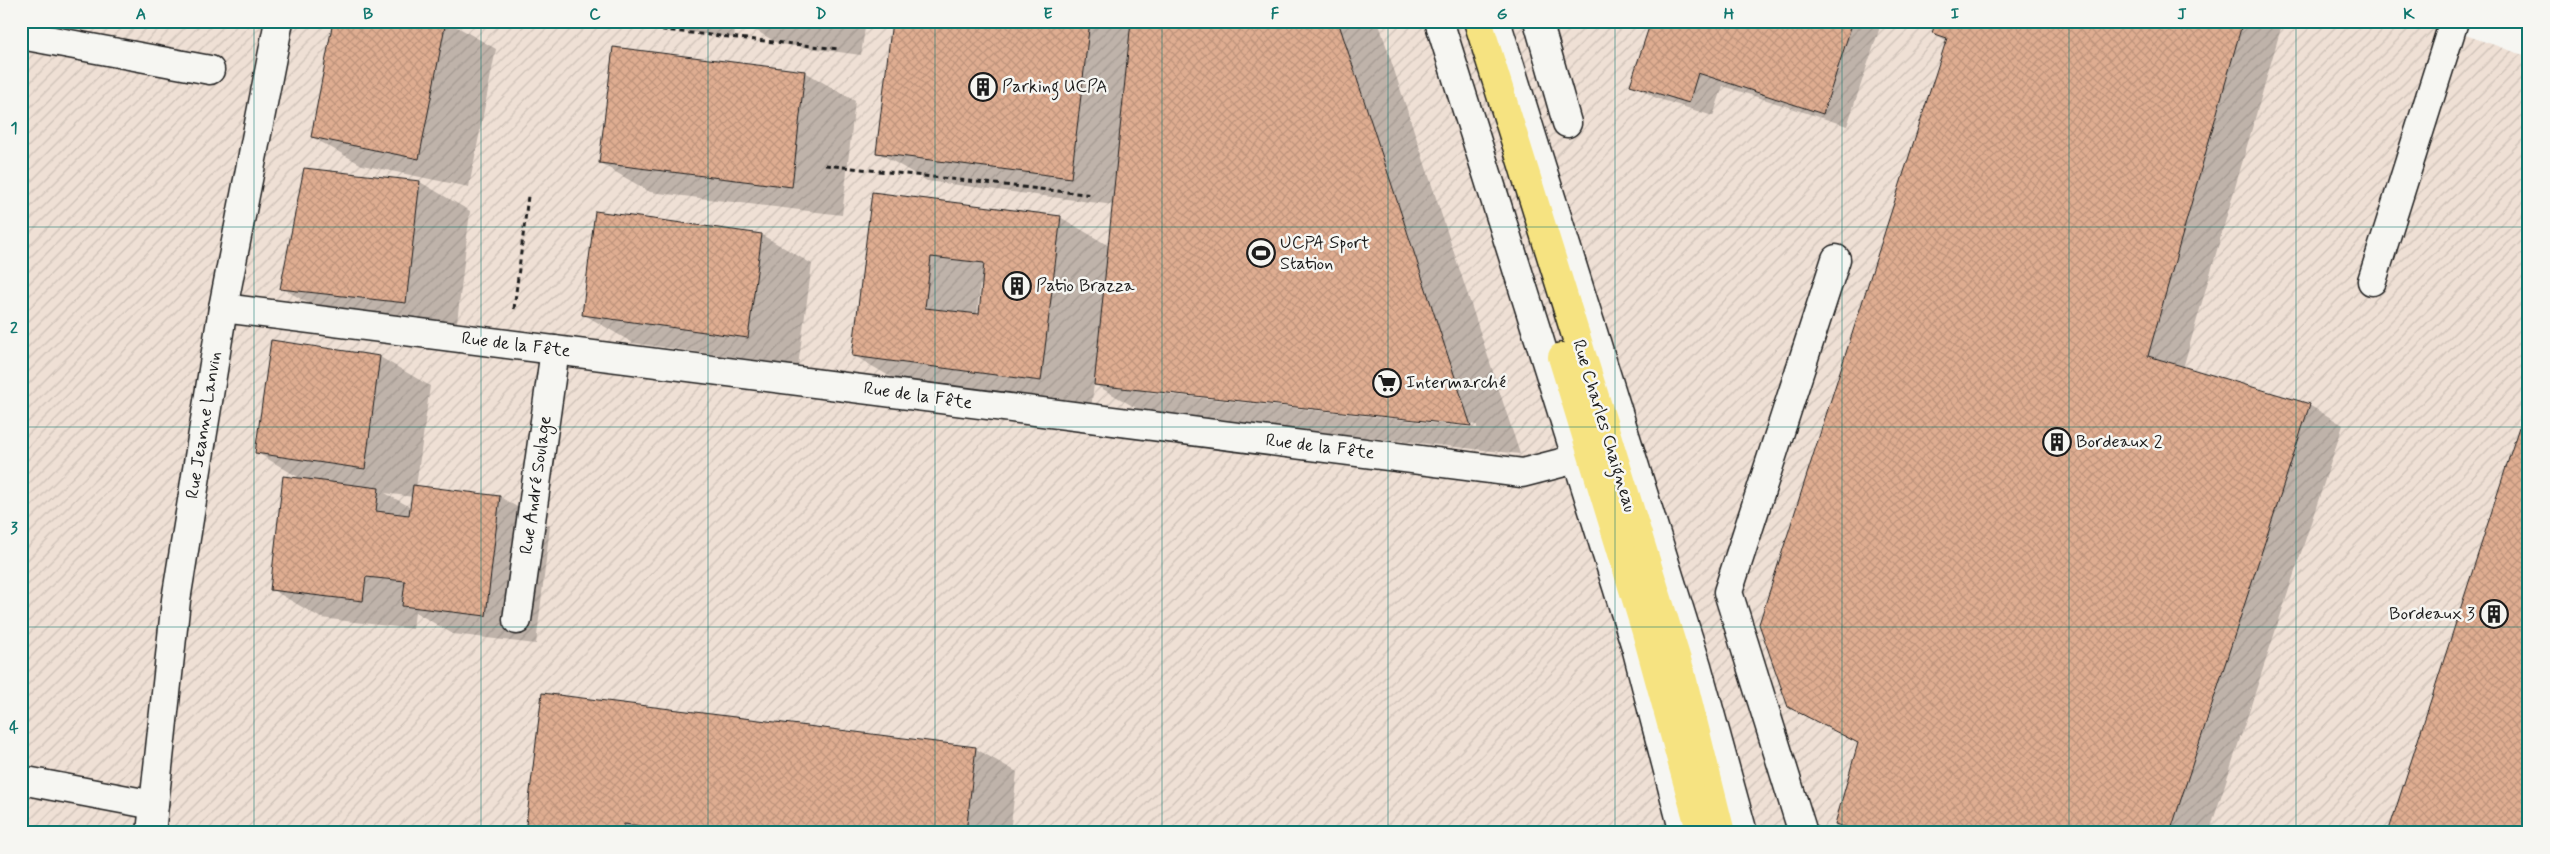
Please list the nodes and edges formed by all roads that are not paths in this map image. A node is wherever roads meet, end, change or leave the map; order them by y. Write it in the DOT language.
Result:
graph roads {
  1 [pos="279,21"];
  2 [pos="1439,21"];
  3 [pos="1459,21"];
  4 [pos="1478,21"];
  5 [pos="1496,21"];
  6 [pos="1538,21"];
  7 [pos="2454,21"];
  8 [pos="21,35"];
  9 [pos="210,70"];
  10 [pos="1567,123"];
  11 [pos="1836,259"];
  12 [pos="2372,281"];
  13 [pos="223,308"];
  14 [pos="556,350"];
  15 [pos="1593,454"];
  16 [pos="517,620"];
  17 [pos="21,780"];
  18 [pos="154,805"];
  19 [pos="151,833"];
  20 [pos="1684,833"];
  21 [pos="1701,833"];
  22 [pos="1721,833"];
  23 [pos="1743,833"];
  24 [pos="1804,833"];
  1 -- 13 [label="street, Rue Jeanne Lanvin"];
  2 -- 15 [label="street"];
  3 -- 15 [label="main road, Rue Charles Chaigneau"];
  4 -- 15 [label="main road, Rue Charles Chaigneau"];
  5 -- 23 [label="street"];
  6 -- 10 [label="street"];
  7 -- 12 [label="street"];
  8 -- 9 [label="street"];
  11 -- 24 [label="street"];
  13 -- 14 [label="street, Rue de la Fête"];
  13 -- 18 [label="street, Rue Jeanne Lanvin"];
  14 -- 15 [label="street, Rue de la Fête"];
  14 -- 16 [label="street, Rue André Soulage"];
  15 -- 20 [label="street"];
  15 -- 21 [label="main road, Rue Charles Chaigneau"];
  15 -- 22 [label="main road, Rue Charles Chaigneau"];
  17 -- 18 [label="street"];
  18 -- 19 [label="street, Rue Jeanne Lanvin"];
}
